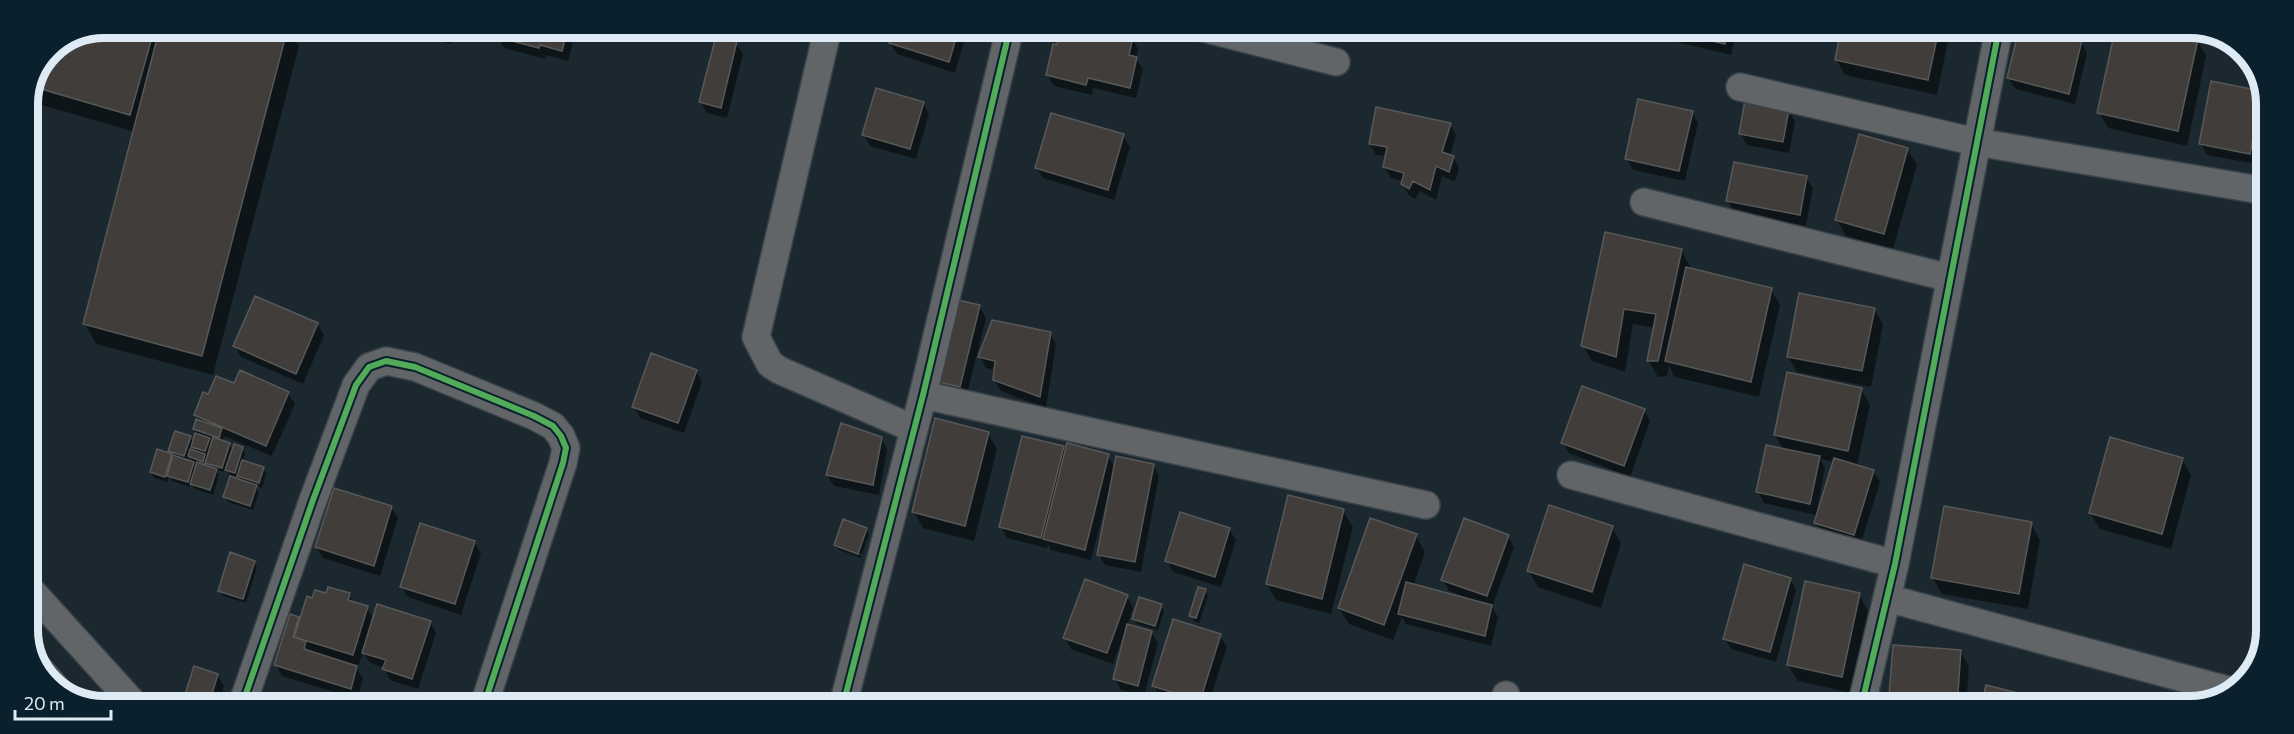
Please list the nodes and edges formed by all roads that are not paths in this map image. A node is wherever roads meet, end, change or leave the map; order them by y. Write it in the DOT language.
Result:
graph roads {
  1 [pos="826,38"];
  2 [pos="1008,38"];
  3 [pos="1242,38"];
  4 [pos="1997,38"];
  5 [pos="1336,62"];
  6 [pos="1740,87"];
  7 [pos="1976,142"];
  8 [pos="2256,188"];
  9 [pos="1644,202"];
  10 [pos="1950,278"];
  11 [pos="923,395"];
  12 [pos="914,429"];
  13 [pos="1570,475"];
  14 [pos="1426,505"];
  15 [pos="1895,564"];
  16 [pos="38,598"];
  17 [pos="1887,598"];
  18 [pos="2222,689"];
  19 [pos="127,696"];
  20 [pos="246,696"];
  21 [pos="487,696"];
  22 [pos="845,696"];
  23 [pos="1863,696"];
  1 -- 12 [label="street"];
  2 -- 11 [label="street"];
  3 -- 5 [label="street"];
  4 -- 7 [label="street"];
  6 -- 7 [label="street"];
  7 -- 8 [label="street"];
  7 -- 10 [label="street"];
  9 -- 10 [label="street"];
  10 -- 15 [label="street"];
  11 -- 12 [label="street"];
  11 -- 14 [label="street"];
  12 -- 22 [label="street"];
  13 -- 15 [label="street"];
  15 -- 17 [label="street"];
  16 -- 19 [label="street"];
  17 -- 18 [label="street"];
  17 -- 23 [label="street"];
  20 -- 21 [label="street"];
}
